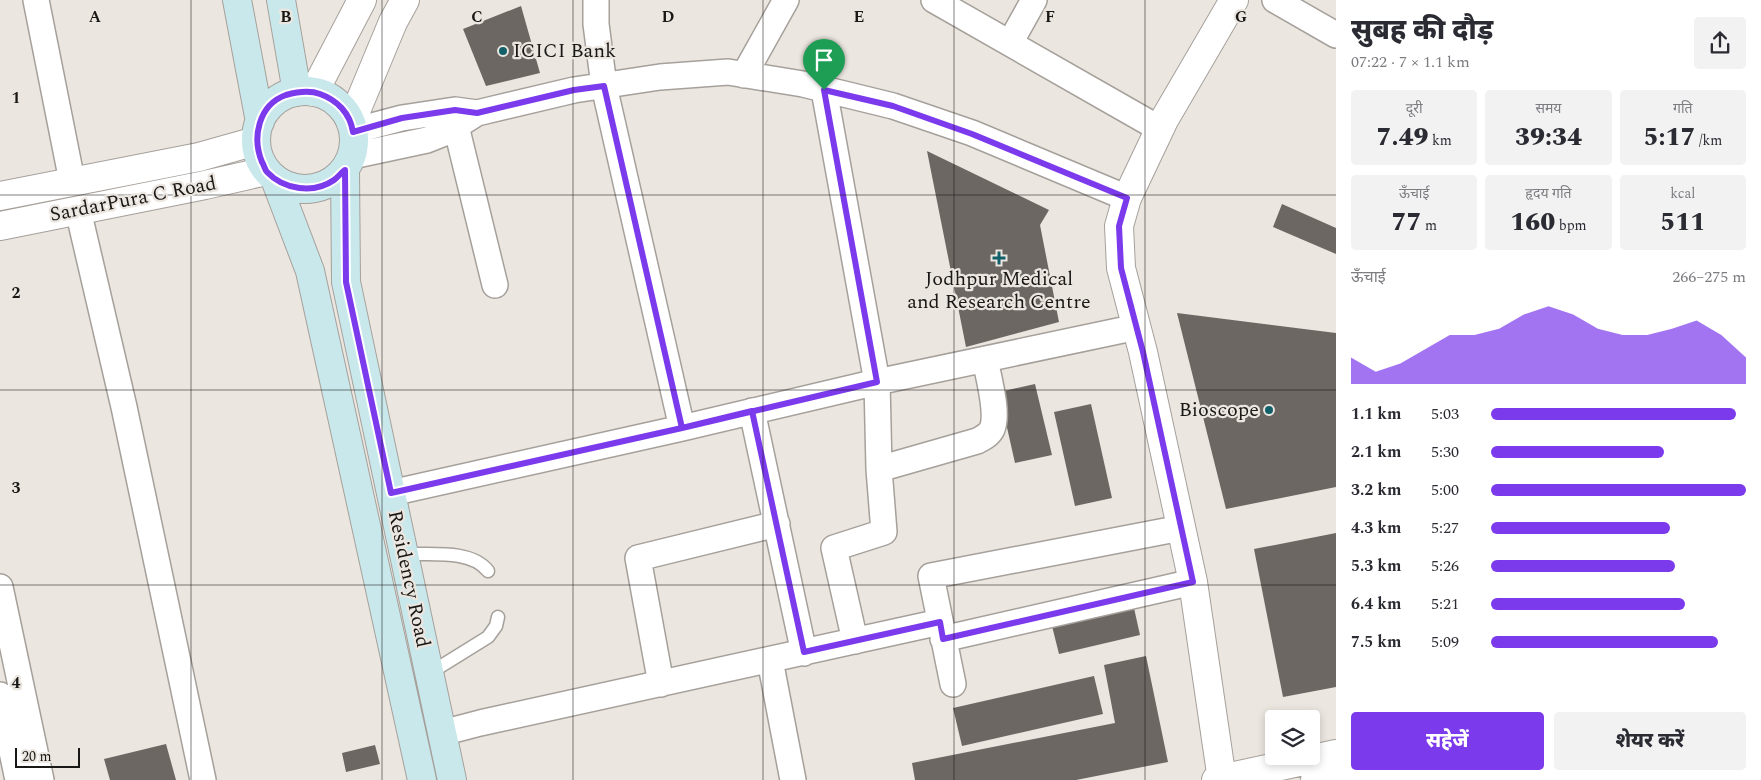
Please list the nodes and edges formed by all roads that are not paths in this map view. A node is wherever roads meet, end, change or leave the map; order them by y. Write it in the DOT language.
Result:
graph roads {
  1 [pos="36,0"];
  2 [pos="237,0"];
  3 [pos="281,0"];
  4 [pos="362,0"];
  5 [pos="404,0"];
  6 [pos="596,0"];
  7 [pos="786,0"];
  8 [pos="934,0"];
  9 [pos="1034,0"];
  10 [pos="1234,0"];
  11 [pos="1275,0"];
  12 [pos="1336,35"];
  13 [pos="1010,44"];
  14 [pos="744,75"];
  15 [pos="604,86"];
  16 [pos="824,90"];
  17 [pos="305,92"];
  18 [pos="477,113"];
  19 [pos="456,126"];
  20 [pos="1160,129"];
  21 [pos="258,132"];
  22 [pos="350,145"];
  23 [pos="271,175"];
  24 [pos="72,181"];
  25 [pos="0,196"];
  26 [pos="1127,198"];
  27 [pos="78,210"];
  28 [pos="0,226"];
  29 [pos="495,285"];
  30 [pos="1137,327"];
  31 [pos="985,358"];
  32 [pos="877,382"];
  33 [pos="752,411"];
  34 [pos="682,428"];
  35 [pos="879,469"];
  36 [pos="391,493"];
  37 [pos="777,524"];
  38 [pos="1181,528"];
  39 [pos="404,554"];
  40 [pos="488,571"];
  41 [pos="1193,582"];
  42 [pos="0,588"];
  43 [pos="498,617"];
  44 [pos="942,630"];
  45 [pos="855,641"];
  46 [pos="804,652"];
  47 [pos="770,660"];
  48 [pos="430,673"];
  49 [pos="660,684"];
  50 [pos="953,684"];
  51 [pos="0,695"];
  52 [pos="442,733"];
  53 [pos="1336,754"];
  54 [pos="1336,776"];
  55 [pos="18,780"];
  56 [pos="41,780"];
  57 [pos="204,780"];
  58 [pos="422,780"];
  59 [pos="452,780"];
  60 [pos="793,780"];
  61 [pos="1220,780"];
  62 [pos="1315,780"];
  1 -- 24 [label="street"];
  2 -- 21 [label="main road"];
  3 -- 17 [label="main road"];
  4 -- 17 [label="street"];
  5 -- 22 [label="street"];
  6 -- 15 [label="street"];
  7 -- 14 [label="street"];
  8 -- 13 [label="street"];
  9 -- 13 [label="street"];
  10 -- 20 [label="street"];
  11 -- 12 [label="street"];
  13 -- 20 [label="street"];
  14 -- 15 [label="street"];
  14 -- 16 [label="street"];
  15 -- 18 [label="street"];
  15 -- 34 [label="street"];
  16 -- 26 [label="street"];
  16 -- 32 [label="street"];
  17 -- 21 [label="main road"];
  17 -- 22 [label="main road"];
  18 -- 19 [label="street"];
  18 -- 22 [label="street"];
  19 -- 22 [label="street"];
  19 -- 29 [label="street"];
  20 -- 26 [label="street"];
  21 -- 23 [label="main road"];
  21 -- 24 [label="street, SardarPura C Road"];
  22 -- 23 [label="main road"];
  22 -- 36 [label="main road, Residency Road"];
  23 -- 27 [label="street, SardarPura C Road"];
  23 -- 58 [label="main road, Residency Road"];
  24 -- 25 [label="street, SardarPura C Road"];
  26 -- 30 [label="street"];
  27 -- 28 [label="street, SardarPura C Road"];
  27 -- 57 [label="street"];
  30 -- 31 [label="street"];
  30 -- 38 [label="street"];
  31 -- 32 [label="street"];
  31 -- 35 [label="street"];
  32 -- 33 [label="street"];
  32 -- 35 [label="street"];
  33 -- 34 [label="street"];
  33 -- 37 [label="street"];
  34 -- 36 [label="street"];
  35 -- 45 [label="street"];
  36 -- 39 [label="main road, Residency Road"];
  37 -- 46 [label="street"];
  37 -- 49 [label="street"];
  38 -- 41 [label="street"];
  38 -- 44 [label="street"];
  39 -- 40 [label="lane"];
  39 -- 48 [label="main road, Residency Road"];
  41 -- 44 [label="street"];
  41 -- 61 [label="street"];
  42 -- 56 [label="street"];
  43 -- 48 [label="lane"];
  44 -- 45 [label="street"];
  44 -- 50 [label="street"];
  45 -- 46 [label="street"];
  46 -- 47 [label="street"];
  47 -- 49 [label="street"];
  47 -- 60 [label="street"];
  48 -- 52 [label="main road, Residency Road"];
  49 -- 52 [label="street"];
  51 -- 55 [label="street"];
  52 -- 59 [label="main road, Residency Road"];
  53 -- 61 [label="street"];
  54 -- 62 [label="street"];
}
